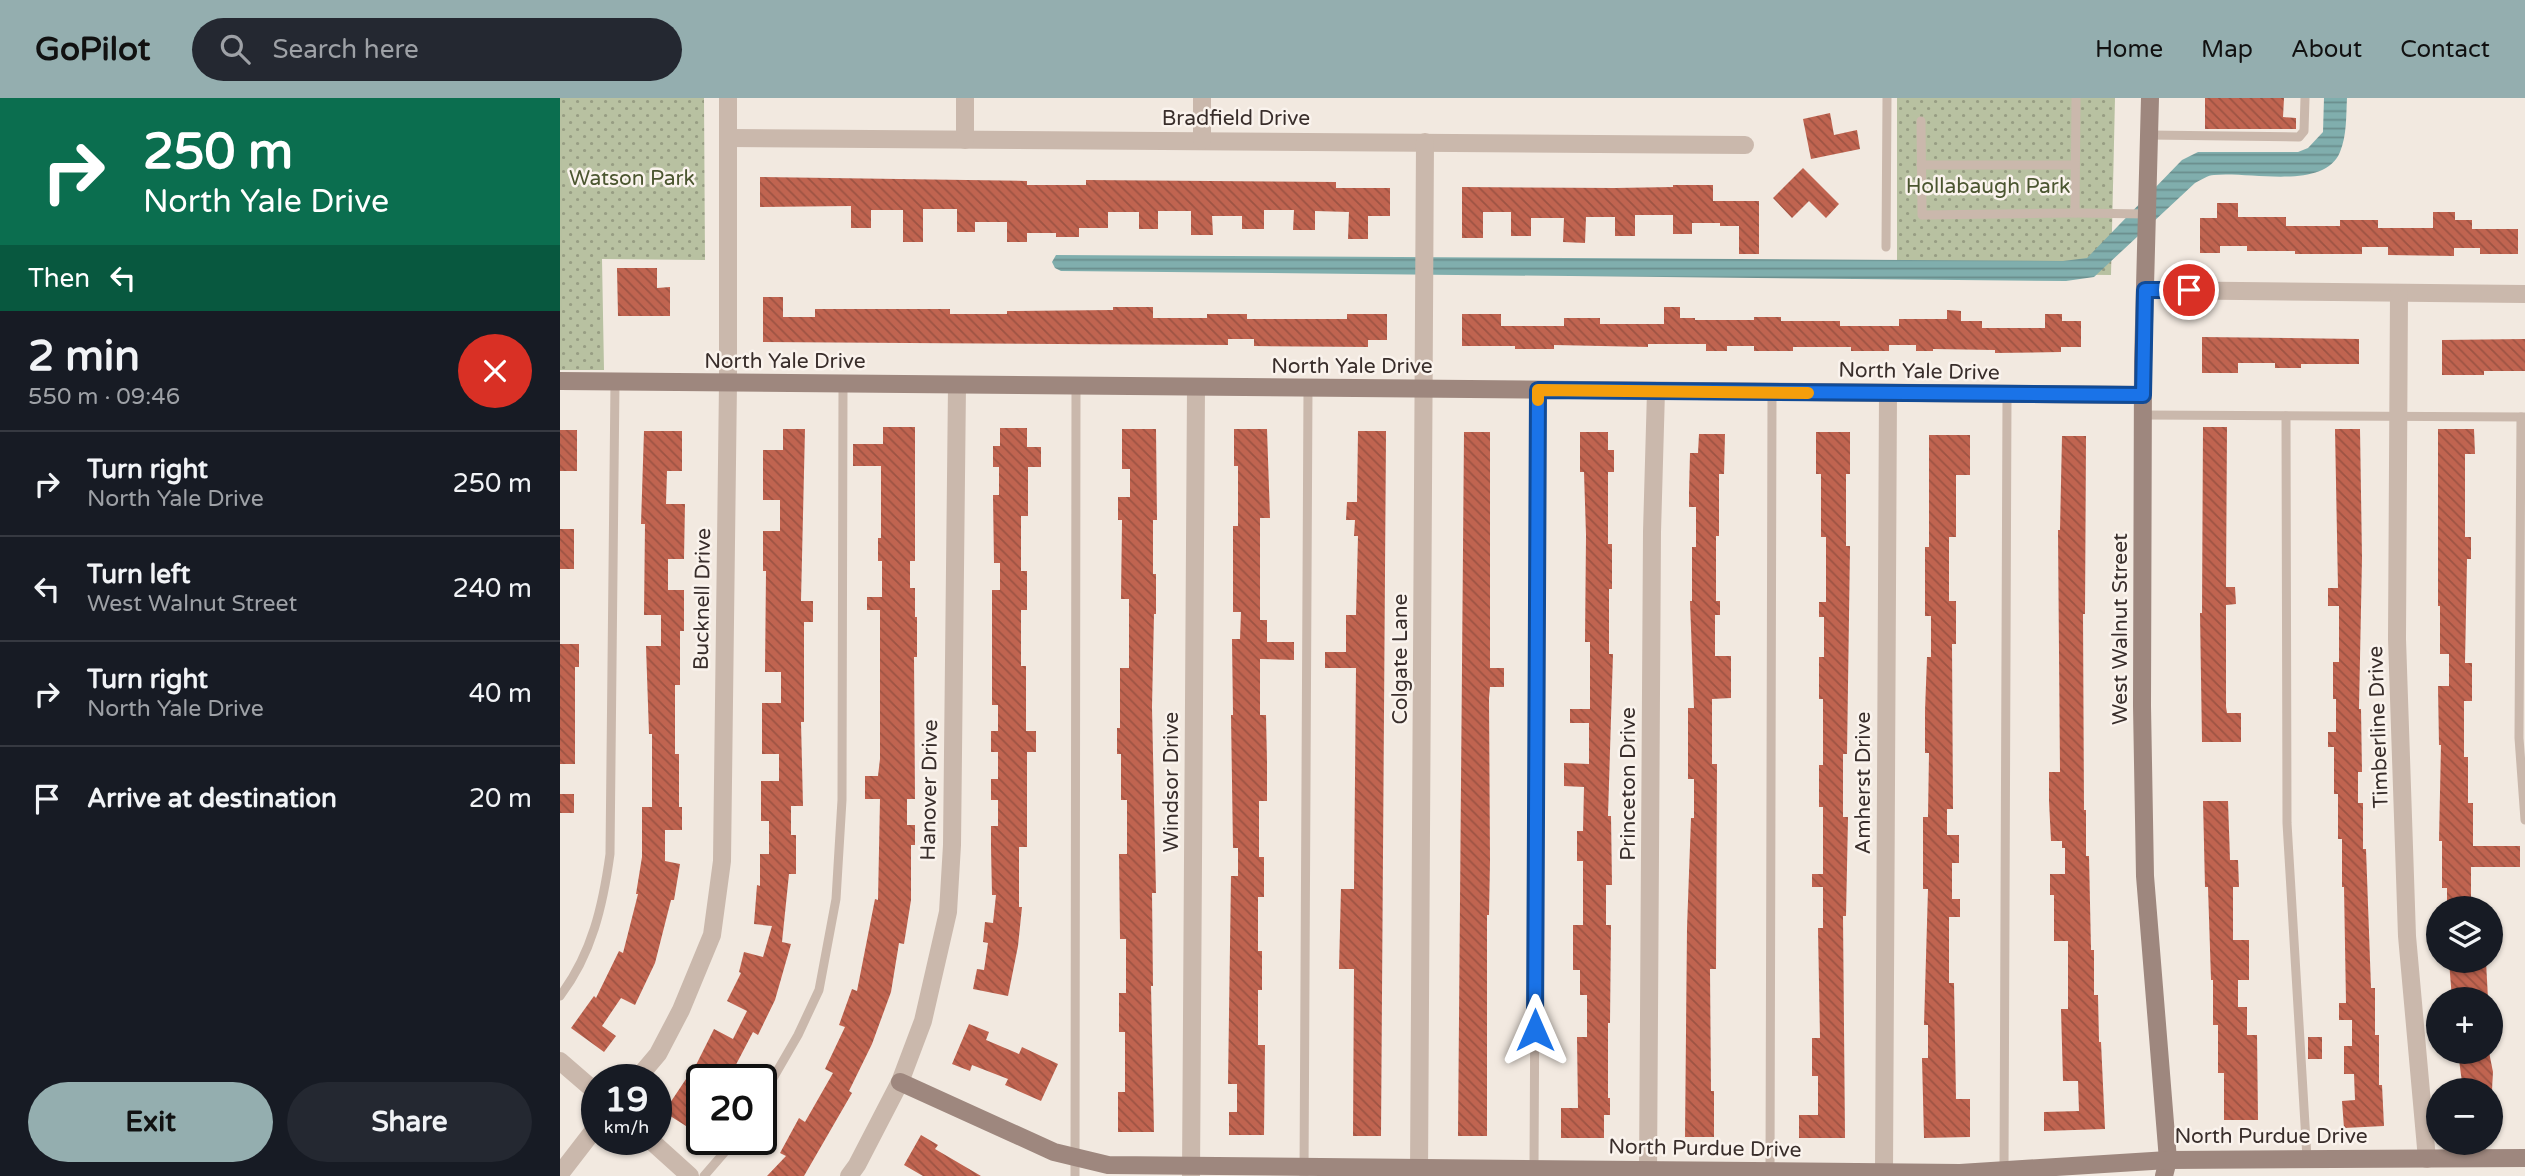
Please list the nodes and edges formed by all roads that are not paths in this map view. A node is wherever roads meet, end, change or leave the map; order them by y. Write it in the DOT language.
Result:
graph roads {
  1 [pos="728,98"];
  2 [pos="965,98"];
  3 [pos="1202,98"];
  4 [pos="1887,98"];
  5 [pos="2076,98"];
  6 [pos="2150,98"];
  7 [pos="2305,98"];
  8 [pos="1921,121"];
  9 [pos="2149,135"];
  10 [pos="728,138"];
  11 [pos="965,140"];
  12 [pos="1202,141"];
  13 [pos="1425,142"];
  14 [pos="1745,145"];
  15 [pos="2075,165"];
  16 [pos="1921,166"];
  17 [pos="2075,214"];
  18 [pos="2147,214"];
  19 [pos="1886,247"];
  20 [pos="2145,290"];
  21 [pos="2399,293"];
  22 [pos="2525,294"];
  23 [pos="560,381"];
  24 [pos="615,382"];
  25 [pos="728,383"];
  26 [pos="843,384"];
  27 [pos="957,385"];
  28 [pos="1076,386"];
  29 [pos="1196,387"];
  30 [pos="1308,388"];
  31 [pos="1424,389"];
  32 [pos="1538,390"];
  33 [pos="1656,391"];
  34 [pos="1772,393"];
  35 [pos="1888,394"];
  36 [pos="2007,395"];
  37 [pos="2143,395"];
  38 [pos="2143,415"];
  39 [pos="2286,416"];
  40 [pos="2399,416"];
  41 [pos="2523,417"];
  42 [pos="2525,820"];
  43 [pos="560,996"];
  44 [pos="560,1061"];
  45 [pos="650,1064"];
  46 [pos="777,1072"];
  47 [pos="581,1079"];
  48 [pos="900,1082"];
  49 [pos="581,1147"];
  50 [pos="667,1155"];
  51 [pos="723,1155"];
  52 [pos="1075,1157"];
  53 [pos="2307,1158"];
  54 [pos="2525,1158"];
  55 [pos="2427,1159"];
  56 [pos="2166,1168"];
  57 [pos="2004,1170"];
  58 [pos="1191,1171"];
  59 [pos="1304,1172"];
  60 [pos="1419,1173"];
  61 [pos="1534,1173"];
  62 [pos="1648,1173"];
  63 [pos="1884,1173"];
  64 [pos="560,1174"];
  65 [pos="1770,1174"];
  66 [pos="690,1176"];
  67 [pos="705,1176"];
  68 [pos="849,1176"];
  69 [pos="1074,1176"];
  70 [pos="2180,1176"];
  1 -- 10 [label="street, Bucknell Drive"];
  2 -- 11 [label="street"];
  3 -- 12 [label="street"];
  4 -- 19 [label="lane"];
  5 -- 15 [label="lane"];
  6 -- 9 [label="street, West Walnut Street"];
  7 -- 9 [label="lane"];
  8 -- 16 [label="lane"];
  9 -- 18 [label="street, West Walnut Street"];
  10 -- 11 [label="street, Bradfield Drive"];
  10 -- 25 [label="street, Bucknell Drive"];
  11 -- 12 [label="street, Bradfield Drive"];
  12 -- 13 [label="street, Bradfield Drive"];
  13 -- 14 [label="street, Bradfield Drive"];
  13 -- 31 [label="street, Colgate Lane"];
  15 -- 16 [label="lane"];
  15 -- 17 [label="lane"];
  16 -- 17 [label="lane"];
  17 -- 18 [label="lane"];
  18 -- 20 [label="street, West Walnut Street"];
  20 -- 21 [label="street"];
  20 -- 37 [label="street, West Walnut Street"];
  21 -- 22 [label="street"];
  21 -- 40 [label="street, Timberline Drive"];
  23 -- 24 [label="street, North Yale Drive"];
  24 -- 25 [label="street, North Yale Drive"];
  24 -- 43 [label="lane"];
  25 -- 26 [label="street, North Yale Drive"];
  25 -- 45 [label="street, Bucknell Drive"];
  26 -- 27 [label="street, North Yale Drive"];
  26 -- 46 [label="lane"];
  27 -- 28 [label="street, North Yale Drive"];
  27 -- 48 [label="street, Hanover Drive"];
  28 -- 29 [label="street, North Yale Drive"];
  28 -- 52 [label="lane"];
  29 -- 30 [label="street, North Yale Drive"];
  29 -- 58 [label="street, Windsor Drive"];
  30 -- 31 [label="street, North Yale Drive"];
  30 -- 59 [label="lane"];
  31 -- 32 [label="street, North Yale Drive"];
  31 -- 60 [label="street, Colgate Lane"];
  32 -- 33 [label="street, North Yale Drive"];
  32 -- 61 [label="lane"];
  33 -- 34 [label="street, North Yale Drive"];
  33 -- 62 [label="street, Princeton Drive"];
  34 -- 35 [label="street, North Yale Drive"];
  34 -- 65 [label="lane"];
  35 -- 36 [label="street, North Yale Drive"];
  35 -- 63 [label="street, Amherst Drive"];
  36 -- 37 [label="street, North Yale Drive"];
  36 -- 57 [label="lane"];
  37 -- 38 [label="street, West Walnut Street"];
  38 -- 39 [label="lane"];
  38 -- 56 [label="street, West Walnut Street"];
  39 -- 40 [label="lane"];
  39 -- 53 [label="lane"];
  40 -- 41 [label="lane"];
  40 -- 55 [label="street, Timberline Drive"];
  41 -- 42 [label="lane"];
  44 -- 47 [label="street"];
  48 -- 52 [label="street, North Purdue Drive"];
  48 -- 68 [label="street, Hanover Drive"];
  49 -- 64 [label="street"];
  50 -- 66 [label="street"];
  51 -- 67 [label="lane"];
  52 -- 58 [label="street, North Purdue Drive"];
  52 -- 69 [label="lane"];
  53 -- 55 [label="street, North Purdue Drive"];
  53 -- 56 [label="street, North Purdue Drive"];
  54 -- 55 [label="street, North Purdue Drive"];
  56 -- 57 [label="street, North Purdue Drive"];
  56 -- 70 [label="street"];
  57 -- 63 [label="street, North Purdue Drive"];
  58 -- 59 [label="street, North Purdue Drive"];
  59 -- 60 [label="street, North Purdue Drive"];
  60 -- 61 [label="street, North Purdue Drive"];
  61 -- 62 [label="street, North Purdue Drive"];
  62 -- 65 [label="street, North Purdue Drive"];
  63 -- 65 [label="street, North Purdue Drive"];
}
